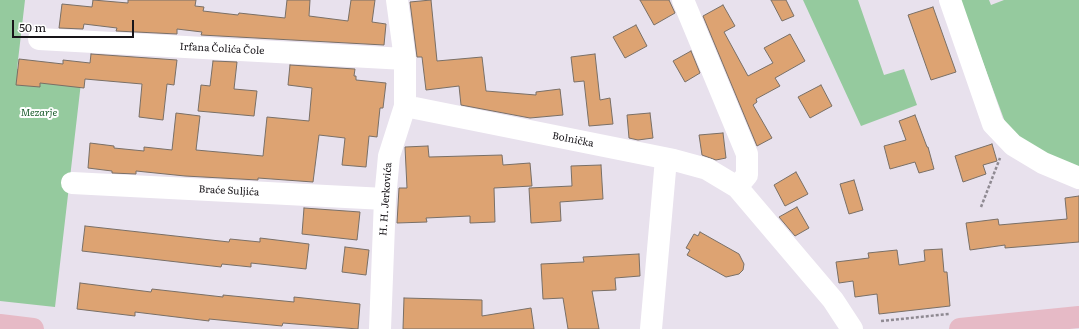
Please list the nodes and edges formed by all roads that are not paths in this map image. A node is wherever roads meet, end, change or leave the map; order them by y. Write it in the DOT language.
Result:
graph roads {
  1 [pos="397,0"];
  2 [pos="683,0"];
  3 [pos="950,0"];
  4 [pos="39,38"];
  5 [pos="405,59"];
  6 [pos="405,106"];
  7 [pos="666,159"];
  8 [pos="1079,178"];
  9 [pos="72,183"];
  10 [pos="737,187"];
  11 [pos="385,199"];
  12 [pos="1079,317"];
  13 [pos="0,325"];
  14 [pos="992,327"];
  15 [pos="33,329"];
  16 [pos="380,329"];
  17 [pos="651,329"];
  18 [pos="852,329"];
  19 [pos="960,329"];
  1 -- 5 [label="street, H. H. Jerkovića"];
  2 -- 10 [label="street"];
  3 -- 8 [label="street"];
  4 -- 5 [label="street, Irfana Čolića Čole"];
  5 -- 6 [label="street, H. H. Jerkovića"];
  6 -- 7 [label="street, Bolnička"];
  6 -- 11 [label="street, H. H. Jerkovića"];
  7 -- 10 [label="street, Bolnička"];
  7 -- 17 [label="street"];
  9 -- 11 [label="street, Braće Suljića"];
  10 -- 18 [label="street, Bolnička"];
  11 -- 16 [label="street, H. H. Jerkovića"];
  12 -- 14 [label="main road"];
  13 -- 15 [label="main road"];
  14 -- 19 [label="main road"];
}
